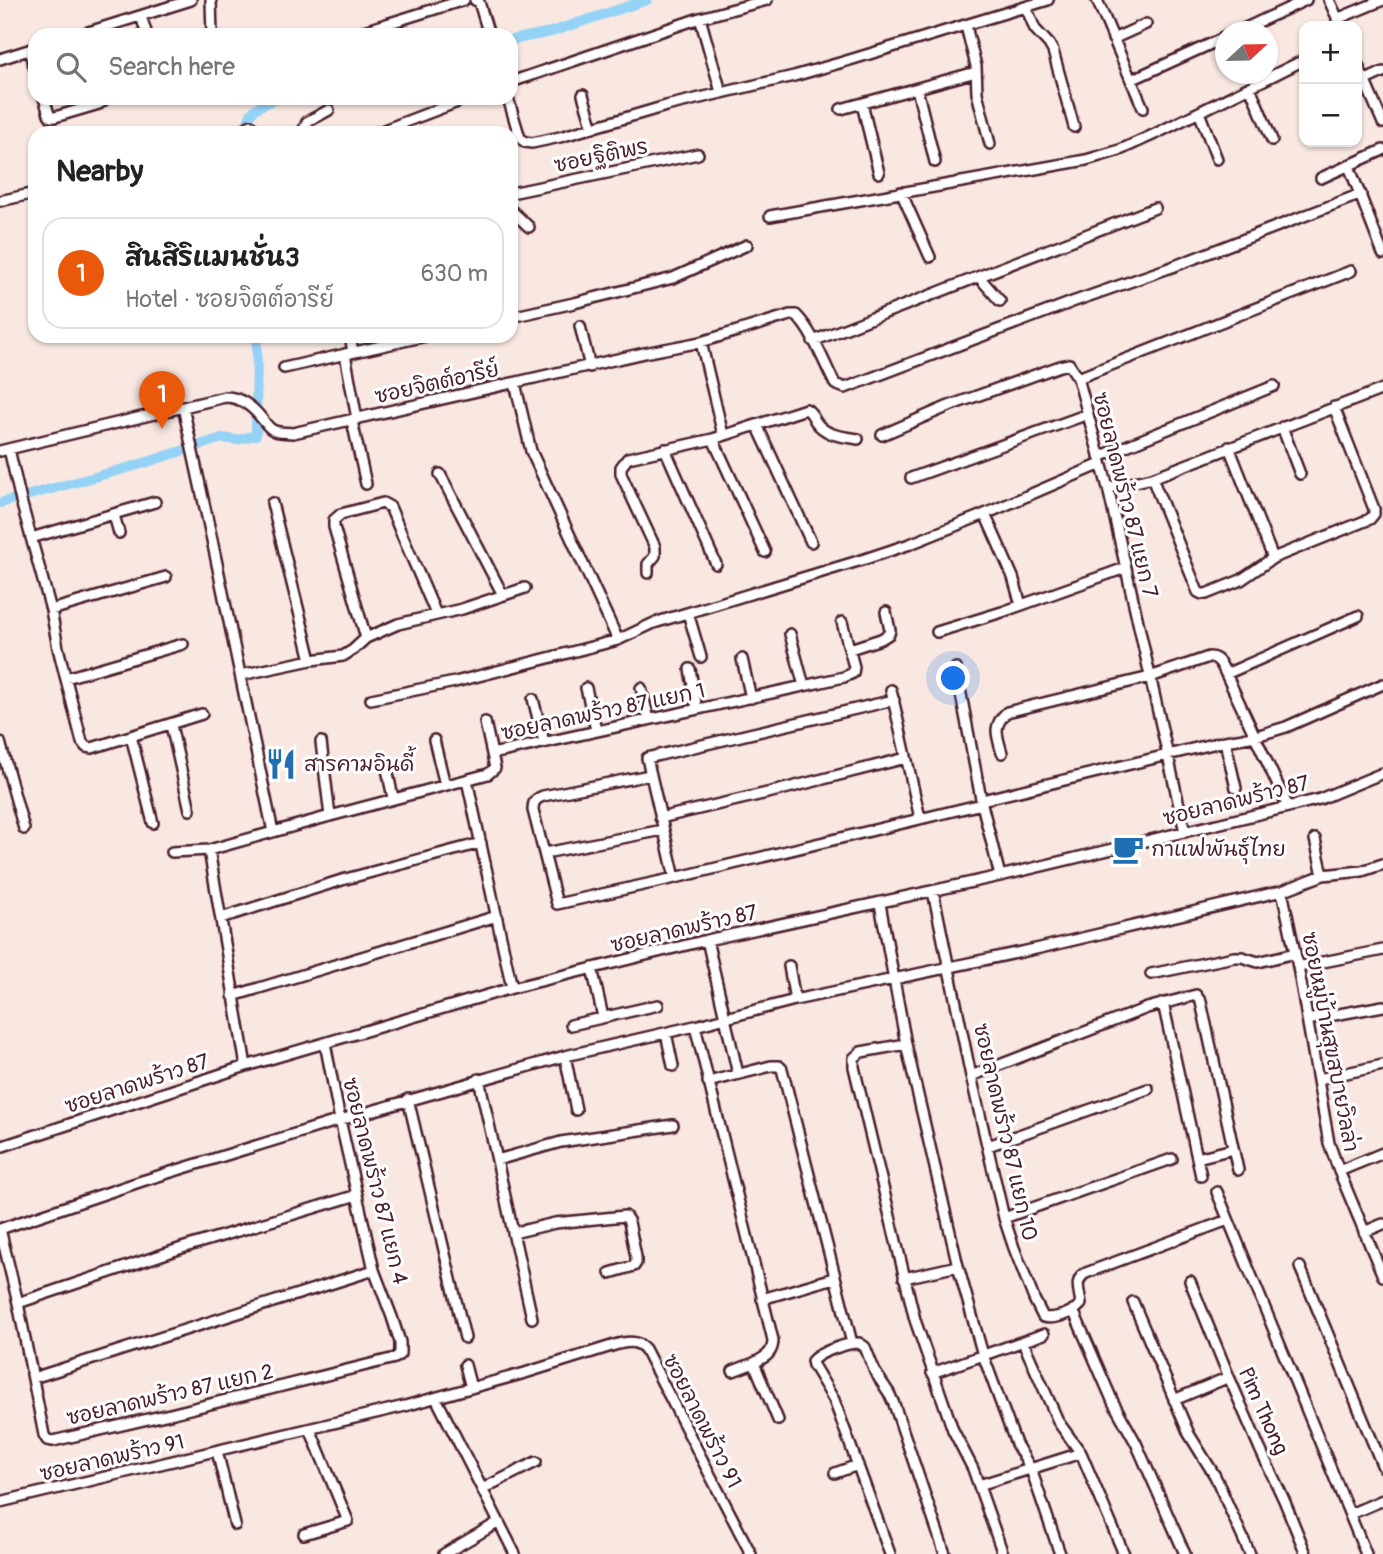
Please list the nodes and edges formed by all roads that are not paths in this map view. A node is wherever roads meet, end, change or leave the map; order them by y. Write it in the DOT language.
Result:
graph roads {
  1 [pos="191,0"];
  2 [pos="211,0"];
  3 [pos="464,0"];
  4 [pos="767,0"];
  5 [pos="1048,0"];
  6 [pos="1097,0"];
  7 [pos="1306,0"];
  8 [pos="1329,0"];
  9 [pos="1383,0"];
  10 [pos="481,1"];
  11 [pos="1026,7"];
  12 [pos="141,16"];
  13 [pos="700,18"];
  14 [pos="1261,21"];
  15 [pos="1339,21"];
  16 [pos="1341,21"];
  17 [pos="1146,24"];
  18 [pos="966,26"];
  19 [pos="102,28"];
  20 [pos="145,28"];
  21 [pos="212,28"];
  22 [pos="374,28"];
  23 [pos="487,28"];
  24 [pos="1114,39"];
  25 [pos="1215,42"];
  26 [pos="28,50"];
  27 [pos="0,59"];
  28 [pos="1299,62"];
  29 [pos="976,72"];
  30 [pos="1383,72"];
  31 [pos="518,80"];
  32 [pos="1131,80"];
  33 [pos="1362,82"];
  34 [pos="1362,84"];
  35 [pos="1250,87"];
  36 [pos="917,89"];
  37 [pos="720,92"];
  38 [pos="583,95"];
  39 [pos="862,104"];
  40 [pos="46,105"];
  41 [pos="96,105"];
  42 [pos="452,105"];
  43 [pos="510,105"];
  44 [pos="1143,108"];
  45 [pos="329,110"];
  46 [pos="841,110"];
  47 [pos="1199,112"];
  48 [pos="1383,122"];
  49 [pos="305,126"];
  50 [pos="406,126"];
  51 [pos="516,126"];
  52 [pos="1074,127"];
  53 [pos="593,128"];
  54 [pos="518,131"];
  55 [pos="1272,140"];
  56 [pos="990,144"];
  57 [pos="1383,150"];
  58 [pos="698,154"];
  59 [pos="1217,159"];
  60 [pos="935,162"];
  61 [pos="1349,166"];
  62 [pos="879,173"];
  63 [pos="1321,178"];
  64 [pos="518,191"];
  65 [pos="901,192"];
  66 [pos="28,194"];
  67 [pos="1361,194"];
  68 [pos="0,201"];
  69 [pos="1156,208"];
  70 [pos="518,216"];
  71 [pos="770,216"];
  72 [pos="530,227"];
  73 [pos="747,245"];
  74 [pos="1383,254"];
  75 [pos="930,257"];
  76 [pos="1351,271"];
  77 [pos="979,277"];
  78 [pos="1000,301"];
  79 [pos="518,315"];
  80 [pos="580,326"];
  81 [pos="813,341"];
  82 [pos="701,342"];
  83 [pos="350,343"];
  84 [pos="394,343"];
  85 [pos="349,353"];
  86 [pos="590,366"];
  87 [pos="285,368"];
  88 [pos="1078,378"];
  89 [pos="515,383"];
  90 [pos="1274,386"];
  91 [pos="1383,389"];
  92 [pos="183,407"];
  93 [pos="1334,407"];
  94 [pos="1088,414"];
  95 [pos="354,420"];
  96 [pos="757,425"];
  97 [pos="1282,427"];
  98 [pos="723,435"];
  99 [pos="882,435"];
  100 [pos="713,439"];
  101 [pos="858,439"];
  102 [pos="1229,447"];
  103 [pos="665,449"];
  104 [pos="4,450"];
  105 [pos="1100,461"];
  106 [pos="440,474"];
  107 [pos="1300,474"];
  108 [pos="911,478"];
  109 [pos="1152,478"];
  110 [pos="366,484"];
  111 [pos="1108,488"];
  112 [pos="155,502"];
  113 [pos="272,503"];
  114 [pos="985,514"];
  115 [pos="114,515"];
  116 [pos="119,533"];
  117 [pos="31,538"];
  118 [pos="811,542"];
  119 [pos="765,552"];
  120 [pos="1273,558"];
  121 [pos="716,564"];
  122 [pos="1125,568"];
  123 [pos="648,573"];
  124 [pos="166,577"];
  125 [pos="526,588"];
  126 [pos="503,595"];
  127 [pos="1021,605"];
  128 [pos="51,610"];
  129 [pos="886,612"];
  130 [pos="688,613"];
  131 [pos="436,614"];
  132 [pos="1358,615"];
  133 [pos="842,622"];
  134 [pos="937,632"];
  135 [pos="790,634"];
  136 [pos="366,638"];
  137 [pos="618,640"];
  138 [pos="183,644"];
  139 [pos="850,649"];
  140 [pos="701,657"];
  141 [pos="742,659"];
  142 [pos="311,660"];
  143 [pos="956,668"];
  144 [pos="690,669"];
  145 [pos="1226,674"];
  146 [pos="241,675"];
  147 [pos="1150,677"];
  148 [pos="66,678"];
  149 [pos="1383,684"];
  150 [pos="804,686"];
  151 [pos="586,688"];
  152 [pos="641,688"];
  153 [pos="891,690"];
  154 [pos="751,698"];
  155 [pos="371,699"];
  156 [pos="533,699"];
  157 [pos="894,700"];
  158 [pos="697,709"];
  159 [pos="202,714"];
  160 [pos="649,719"];
  161 [pos="485,722"];
  162 [pos="171,725"];
  163 [pos="596,730"];
  164 [pos="131,736"];
  165 [pos="1256,736"];
  166 [pos="435,740"];
  167 [pos="1225,741"];
  168 [pos="321,742"];
  169 [pos="0,743"];
  170 [pos="544,743"];
  171 [pos="1002,753"];
  172 [pos="492,754"];
  173 [pos="1168,756"];
  174 [pos="906,758"];
  175 [pos="386,764"];
  176 [pos="1383,773"];
  177 [pos="650,775"];
  178 [pos="467,780"];
  179 [pos="445,785"];
  180 [pos="1236,788"];
  181 [pos="393,799"];
  182 [pos="982,802"];
  183 [pos="1288,807"];
  184 [pos="190,810"];
  185 [pos="330,816"];
  186 [pos="660,818"];
  187 [pos="920,818"];
  188 [pos="153,823"];
  189 [pos="24,829"];
  190 [pos="663,830"];
  191 [pos="273,832"];
  192 [pos="1185,832"];
  193 [pos="1315,839"];
  194 [pos="481,843"];
  195 [pos="209,850"];
  196 [pos="172,852"];
  197 [pos="545,853"];
  198 [pos="1383,864"];
  199 [pos="1000,876"];
  200 [pos="1323,876"];
  201 [pos="675,878"];
  202 [pos="933,891"];
  203 [pos="1282,891"];
  204 [pos="880,904"];
  205 [pos="497,916"];
  206 [pos="221,918"];
  207 [pos="707,940"];
  208 [pos="1383,950"];
  209 [pos="1295,953"];
  210 [pos="789,966"];
  211 [pos="950,967"];
  212 [pos="1298,967"];
  213 [pos="592,968"];
  214 [pos="1151,974"];
  215 [pos="895,979"];
  216 [pos="512,988"];
  217 [pos="233,996"];
  218 [pos="795,1000"];
  219 [pos="1163,1003"];
  220 [pos="658,1005"];
  221 [pos="1383,1006"];
  222 [pos="603,1017"];
  223 [pos="724,1019"];
  224 [pos="1307,1020"];
  225 [pos="572,1025"];
  226 [pos="695,1026"];
  227 [pos="666,1033"];
  228 [pos="325,1043"];
  229 [pos="906,1044"];
  230 [pos="565,1056"];
  231 [pos="1383,1065"];
  232 [pos="246,1066"];
  233 [pos="674,1066"];
  234 [pos="738,1074"];
  235 [pos="971,1076"];
  236 [pos="479,1079"];
  237 [pos="1319,1079"];
  238 [pos="708,1083"];
  239 [pos="1148,1089"];
  240 [pos="408,1099"];
  241 [pos="576,1110"];
  242 [pos="340,1120"];
  243 [pos="673,1125"];
  244 [pos="988,1146"];
  245 [pos="0,1147"];
  246 [pos="1233,1149"];
  247 [pos="1383,1153"];
  248 [pos="1197,1158"];
  249 [pos="1172,1159"];
  250 [pos="497,1160"];
  251 [pos="1238,1170"];
  252 [pos="1339,1171"];
  253 [pos="1201,1176"];
  254 [pos="1217,1192"];
  255 [pos="357,1195"];
  256 [pos="1004,1218"];
  257 [pos="1228,1220"];
  258 [pos="1383,1224"];
  259 [pos="0,1229"];
  260 [pos="1364,1232"];
  261 [pos="513,1233"];
  262 [pos="958,1266"];
  263 [pos="1300,1267"];
  264 [pos="374,1270"];
  265 [pos="610,1273"];
  266 [pos="1383,1276"];
  267 [pos="834,1278"];
  268 [pos="904,1278"];
  269 [pos="1190,1281"];
  270 [pos="762,1299"];
  271 [pos="1133,1302"];
  272 [pos="18,1303"];
  273 [pos="1073,1310"];
  274 [pos="532,1318"];
  275 [pos="1044,1334"];
  276 [pos="465,1338"];
  277 [pos="1023,1342"];
  278 [pos="852,1343"];
  279 [pos="984,1355"];
  280 [pos="388,1360"];
  281 [pos="754,1363"];
  282 [pos="464,1365"];
  283 [pos="733,1371"];
  284 [pos="932,1373"];
  285 [pos="1229,1377"];
  286 [pos="33,1378"];
  287 [pos="471,1388"];
  288 [pos="436,1398"];
  289 [pos="1174,1400"];
  290 [pos="778,1420"];
  291 [pos="310,1429"];
  292 [pos="217,1451"];
  293 [pos="1081,1453"];
  294 [pos="536,1462"];
  295 [pos="858,1465"];
  296 [pos="1383,1467"];
  297 [pos="1031,1469"];
  298 [pos="835,1472"];
  299 [pos="979,1485"];
  300 [pos="482,1489"];
  301 [pos="1383,1500"];
  302 [pos="0,1502"];
  303 [pos="1350,1514"];
  304 [pos="499,1522"];
  305 [pos="235,1525"];
  306 [pos="304,1534"];
  307 [pos="444,1554"];
  308 [pos="515,1554"];
  309 [pos="751,1554"];
  310 [pos="890,1554"];
  311 [pos="945,1554"];
  312 [pos="1003,1554"];
  313 [pos="1060,1554"];
  314 [pos="1124,1554"];
  315 [pos="1185,1554"];
  316 [pos="1250,1554"];
  317 [pos="1306,1554"];
  318 [pos="1366,1554"];
  1 -- 12 [label="street"];
  2 -- 21 [label="street"];
  3 -- 22 [label="street"];
  4 -- 13 [label="street"];
  5 -- 11 [label="street"];
  6 -- 24 [label="street"];
  7 -- 14 [label="street"];
  8 -- 15 [label="street"];
  9 -- 16 [label="street"];
  10 -- 23 [label="street"];
  11 -- 18 [label="street"];
  11 -- 52 [label="street"];
  12 -- 19 [label="street"];
  12 -- 20 [label="street"];
  13 -- 31 [label="street"];
  13 -- 37 [label="street"];
  17 -- 24 [label="street"];
  18 -- 29 [label="street"];
  18 -- 37 [label="street"];
  24 -- 32 [label="street"];
  25 -- 32 [label="street"];
  26 -- 27 [label="street"];
  28 -- 35 [label="street"];
  29 -- 36 [label="street"];
  29 -- 56 [label="street"];
  30 -- 33 [label="street"];
  32 -- 44 [label="street"];
  34 -- 48 [label="street"];
  35 -- 47 [label="street"];
  35 -- 55 [label="street"];
  36 -- 39 [label="street"];
  36 -- 60 [label="street"];
  37 -- 53 [label="street"];
  38 -- 53 [label="street"];
  39 -- 46 [label="street"];
  39 -- 62 [label="street"];
  40 -- 41 [label="street"];
  42 -- 50 [label="street"];
  43 -- 51 [label="street"];
  45 -- 49 [label="street"];
  47 -- 59 [label="street"];
  47 -- 65 [label="street"];
  53 -- 54 [label="street"];
  57 -- 61 [label="street"];
  58 -- 64 [label="street, ซอยฐิติพร"];
  61 -- 63 [label="street"];
  61 -- 67 [label="street"];
  65 -- 71 [label="street"];
  65 -- 75 [label="street"];
  66 -- 68 [label="street"];
  67 -- 74 [label="street"];
  67 -- 81 [label="street"];
  69 -- 77 [label="street"];
  70 -- 72 [label="street"];
  73 -- 79 [label="street"];
  76 -- 88 [label="street"];
  77 -- 78 [label="street"];
  77 -- 81 [label="street"];
  80 -- 86 [label="street"];
  81 -- 82 [label="street, ซอยจิตต์อารีย์"];
  82 -- 86 [label="street, ซอยจิตต์อารีย์"];
  82 -- 98 [label="street"];
  83 -- 85 [label="street"];
  84 -- 85 [label="street"];
  85 -- 87 [label="street"];
  85 -- 95 [label="street"];
  86 -- 89 [label="street, ซอยจิตต์อารีย์"];
  88 -- 94 [label="street, ซอยลาดพร้าว 87 แยก 7"];
  88 -- 99 [label="street, ซอยลาดพร้าว 87 แยก 7"];
  89 -- 95 [label="street, ซอยจิตต์อารีย์"];
  89 -- 137 [label="street"];
  90 -- 105 [label="street"];
  91 -- 93 [label="street"];
  92 -- 95 [label="street, ซอยจิตต์อารีย์"];
  92 -- 104 [label="street, ซอยจิตต์อารีย์"];
  92 -- 146 [label="street"];
  93 -- 97 [label="street"];
  93 -- 120 [label="street"];
  94 -- 105 [label="street, ซอยลาดพร้าว 87 แยก 7"];
  94 -- 108 [label="street"];
  95 -- 110 [label="street"];
  96 -- 98 [label="street"];
  96 -- 101 [label="street"];
  96 -- 118 [label="street"];
  97 -- 102 [label="street"];
  97 -- 107 [label="street"];
  98 -- 100 [label="street"];
  100 -- 103 [label="street"];
  100 -- 119 [label="street"];
  102 -- 109 [label="street"];
  102 -- 120 [label="street"];
  103 -- 121 [label="street"];
  103 -- 123 [label="street"];
  104 -- 117 [label="street"];
  105 -- 111 [label="street, ซอยลาดพร้าว 87 แยก 7"];
  105 -- 114 [label="street"];
  106 -- 126 [label="street"];
  109 -- 111 [label="street"];
  109 -- 120 [label="street"];
  111 -- 122 [label="street, ซอยลาดพร้าว 87 แยก 7"];
  112 -- 115 [label="street"];
  113 -- 142 [label="street"];
  114 -- 127 [label="street"];
  114 -- 130 [label="street"];
  115 -- 116 [label="street"];
  115 -- 117 [label="street"];
  117 -- 128 [label="street"];
  122 -- 127 [label="street"];
  122 -- 147 [label="street, ซอยลาดพร้าว 87 แยก 7"];
  124 -- 128 [label="street"];
  125 -- 126 [label="street"];
  126 -- 131 [label="street"];
  127 -- 134 [label="street"];
  128 -- 148 [label="street"];
  129 -- 139 [label="street"];
  130 -- 137 [label="street"];
  130 -- 140 [label="street"];
  131 -- 136 [label="street"];
  131 -- 136 [label="street"];
  132 -- 145 [label="street"];
  133 -- 139 [label="street"];
  135 -- 150 [label="street"];
  136 -- 142 [label="street"];
  137 -- 155 [label="street"];
  138 -- 148 [label="street"];
  139 -- 150 [label="street, ซอยลาดพร้าว 87 แยก 1"];
  141 -- 154 [label="street"];
  142 -- 146 [label="street"];
  143 -- 182 [label="street"];
  144 -- 158 [label="street"];
  145 -- 147 [label="street"];
  145 -- 165 [label="street"];
  146 -- 191 [label="street"];
  147 -- 171 [label="street"];
  147 -- 173 [label="street, ซอยลาดพร้าว 87 แยก 7"];
  148 -- 164 [label="street"];
  149 -- 165 [label="street"];
  150 -- 154 [label="street, ซอยลาดพร้าว 87 แยก 1"];
  151 -- 163 [label="street"];
  152 -- 160 [label="street"];
  153 -- 157 [label="street"];
  154 -- 158 [label="street, ซอยลาดพร้าว 87 แยก 1"];
  156 -- 170 [label="street"];
  157 -- 174 [label="street"];
  157 -- 177 [label="street"];
  158 -- 160 [label="street, ซอยลาดพร้าว 87 แยก 1"];
  159 -- 162 [label="street"];
  160 -- 163 [label="street, ซอยลาดพร้าว 87 แยก 1"];
  161 -- 172 [label="street"];
  162 -- 164 [label="street"];
  162 -- 184 [label="street"];
  163 -- 170 [label="street, ซอยลาดพร้าว 87 แยก 1"];
  164 -- 188 [label="street"];
  165 -- 167 [label="street"];
  165 -- 183 [label="street"];
  166 -- 179 [label="street"];
  167 -- 173 [label="street"];
  167 -- 180 [label="street"];
  168 -- 185 [label="street"];
  169 -- 189 [label="street"];
  170 -- 172 [label="street, ซอยลาดพร้าว 87 แยก 1"];
  172 -- 178 [label="street, ซอยลาดพร้าว 87 แยก 1"];
  173 -- 182 [label="street"];
  173 -- 192 [label="street, ซอยลาดพร้าว 87 แยก 7"];
  174 -- 186 [label="street"];
  174 -- 187 [label="street"];
  175 -- 181 [label="street"];
  176 -- 183 [label="street, ซอยลาดพร้าว 87"];
  177 -- 186 [label="street"];
  177 -- 197 [label="street"];
  178 -- 179 [label="street, ซอยลาดพร้าว 87 แยก 1"];
  178 -- 194 [label="street"];
  179 -- 181 [label="street, ซอยลาดพร้าว 87 แยก 1"];
  181 -- 185 [label="street, ซอยลาดพร้าว 87 แยก 1"];
  182 -- 187 [label="street"];
  182 -- 199 [label="street"];
  183 -- 192 [label="street, ซอยลาดพร้าว 87"];
  185 -- 191 [label="street, ซอยลาดพร้าว 87 แยก 1"];
  186 -- 190 [label="street"];
  187 -- 201 [label="street"];
  190 -- 197 [label="street"];
  190 -- 201 [label="street"];
  191 -- 195 [label="street, ซอยลาดพร้าว 87 แยก 1"];
  192 -- 199 [label="street, ซอยลาดพร้าว 87"];
  193 -- 200 [label="street"];
  194 -- 205 [label="street"];
  194 -- 206 [label="street"];
  195 -- 196 [label="street, ซอยลาดพร้าว 87 แยก 1"];
  195 -- 206 [label="street"];
  197 -- 201 [label="street"];
  198 -- 200 [label="street"];
  199 -- 202 [label="street, ซอยลาดพร้าว 87"];
  200 -- 203 [label="street"];
  202 -- 204 [label="street, ซอยลาดพร้าว 87"];
  202 -- 211 [label="street, ซอยลาดพร้าว 87 แยก 10"];
  203 -- 209 [label="street, ซอยหมู่บ้านสุขสบายวิลล่า"];
  203 -- 211 [label="street"];
  204 -- 207 [label="street, ซอยลาดพร้าว 87"];
  204 -- 215 [label="street"];
  205 -- 216 [label="street"];
  205 -- 217 [label="street"];
  206 -- 217 [label="street"];
  207 -- 213 [label="street, ซอยลาดพร้าว 87"];
  207 -- 223 [label="street"];
  208 -- 212 [label="street"];
  209 -- 212 [label="street, ซอยหมู่บ้านสุขสบายวิลล่า"];
  209 -- 214 [label="street"];
  210 -- 218 [label="street"];
  211 -- 215 [label="street"];
  211 -- 235 [label="street, ซอยลาดพร้าว 87 แยก 10"];
  212 -- 224 [label="street, ซอยหมู่บ้านสุขสบายวิลล่า"];
  213 -- 216 [label="street, ซอยลาดพร้าว 87"];
  213 -- 222 [label="street"];
  215 -- 218 [label="street"];
  215 -- 229 [label="street"];
  216 -- 228 [label="street, ซอยลาดพร้าว 87"];
  217 -- 232 [label="street"];
  218 -- 223 [label="street"];
  219 -- 235 [label="street"];
  219 -- 246 [label="street"];
  219 -- 248 [label="street"];
  220 -- 222 [label="street"];
  221 -- 224 [label="street"];
  222 -- 225 [label="street"];
  223 -- 226 [label="street"];
  223 -- 234 [label="street"];
  224 -- 237 [label="street, ซอยหมู่บ้านสุขสบายวิลล่า"];
  226 -- 227 [label="street"];
  226 -- 238 [label="street"];
  227 -- 230 [label="street"];
  227 -- 233 [label="street"];
  228 -- 232 [label="street, ซอยลาดพร้าว 87"];
  228 -- 242 [label="street, ซอยลาดพร้าว 87 แยก 4"];
  229 -- 262 [label="street"];
  229 -- 268 [label="street"];
  230 -- 236 [label="street"];
  230 -- 241 [label="street"];
  231 -- 237 [label="street"];
  232 -- 245 [label="street, ซอยลาดพร้าว 87"];
  234 -- 238 [label="street"];
  234 -- 267 [label="street"];
  235 -- 244 [label="street, ซอยลาดพร้าว 87 แยก 10"];
  236 -- 240 [label="street"];
  236 -- 250 [label="street"];
  237 -- 252 [label="street, ซอยหมู่บ้านสุขสบายวิลล่า"];
  238 -- 270 [label="street"];
  239 -- 244 [label="street"];
  240 -- 242 [label="street"];
  240 -- 276 [label="street"];
  242 -- 255 [label="street, ซอยลาดพร้าว 87 แยก 4"];
  242 -- 259 [label="street"];
  243 -- 250 [label="street"];
  244 -- 256 [label="street, ซอยลาดพร้าว 87 แยก 10"];
  246 -- 248 [label="street"];
  246 -- 251 [label="street"];
  247 -- 252 [label="street"];
  248 -- 253 [label="street"];
  249 -- 256 [label="street"];
  250 -- 261 [label="street"];
  252 -- 260 [label="street, ซอยหมู่บ้านสุขสบายวิลล่า"];
  254 -- 257 [label="street"];
  255 -- 264 [label="street, ซอยลาดพร้าว 87 แยก 4"];
  255 -- 272 [label="street"];
  256 -- 273 [label="street, ซอยลาดพร้าว 87 แยก 10"];
  257 -- 273 [label="street"];
  257 -- 303 [label="street"];
  258 -- 260 [label="street"];
  259 -- 272 [label="street, ซอยลาดพร้าว 87 แยก 2"];
  260 -- 266 [label="street, ซอยหมู่บ้านสุขสบายวิลล่า"];
  261 -- 265 [label="street"];
  261 -- 274 [label="street"];
  262 -- 268 [label="street"];
  262 -- 279 [label="street"];
  263 -- 296 [label="street"];
  264 -- 280 [label="street, ซอยลาดพร้าว 87 แยก 4"];
  264 -- 286 [label="street"];
  267 -- 270 [label="street"];
  267 -- 278 [label="street"];
  268 -- 284 [label="street"];
  269 -- 285 [label="street, Pim Thong"];
  270 -- 281 [label="street"];
  271 -- 289 [label="street"];
  272 -- 286 [label="street, ซอยลาดพร้าว 87 แยก 2"];
  273 -- 315 [label="street"];
  275 -- 277 [label="street"];
  277 -- 279 [label="street"];
  277 -- 293 [label="street"];
  278 -- 295 [label="street"];
  278 -- 311 [label="street"];
  279 -- 284 [label="street"];
  279 -- 297 [label="street"];
  280 -- 286 [label="street, ซอยลาดพร้าว 87 แยก 2"];
  281 -- 283 [label="street"];
  281 -- 290 [label="street"];
  282 -- 287 [label="street"];
  284 -- 299 [label="street"];
  285 -- 289 [label="street"];
  285 -- 317 [label="street, Pim Thong"];
  287 -- 288 [label="street, ซอยลาดพร้าว 91"];
  287 -- 309 [label="street, ซอยลาดพร้าว 91"];
  288 -- 291 [label="street, ซอยลาดพร้าว 91"];
  288 -- 300 [label="street"];
  289 -- 316 [label="street"];
  291 -- 292 [label="street, ซอยลาดพร้าว 91"];
  291 -- 306 [label="street"];
  292 -- 302 [label="street, ซอยลาดพร้าว 91"];
  292 -- 305 [label="street"];
  293 -- 297 [label="street"];
  293 -- 314 [label="street"];
  294 -- 300 [label="street"];
  295 -- 298 [label="street"];
  295 -- 310 [label="street"];
  297 -- 299 [label="street"];
  297 -- 313 [label="street"];
  299 -- 312 [label="street"];
  300 -- 304 [label="street"];
  301 -- 303 [label="street"];
  303 -- 318 [label="street"];
  304 -- 307 [label="street"];
  304 -- 308 [label="street"];
}
